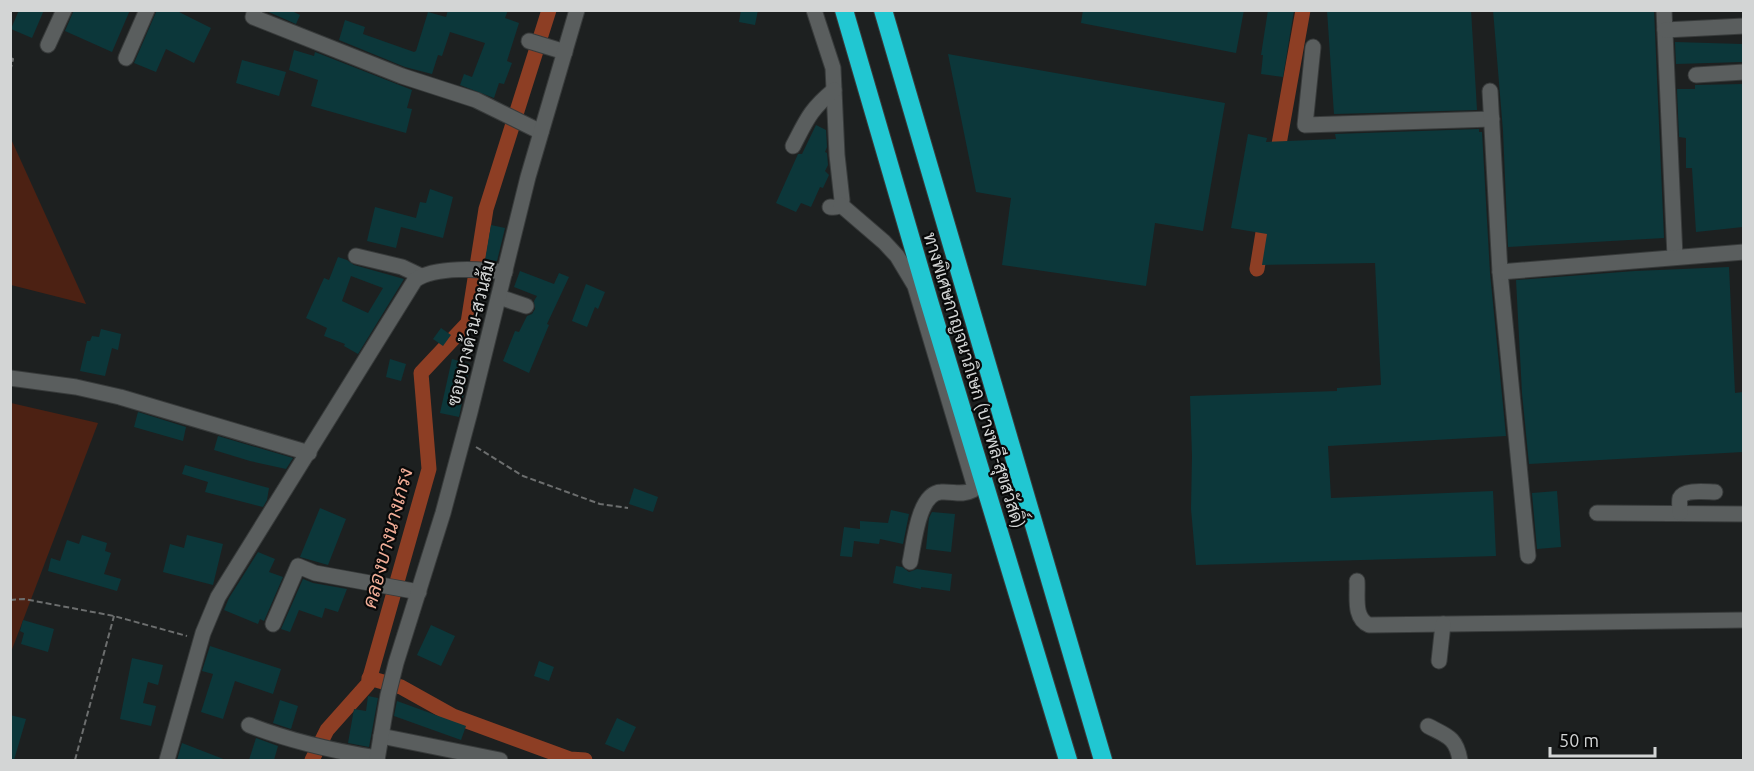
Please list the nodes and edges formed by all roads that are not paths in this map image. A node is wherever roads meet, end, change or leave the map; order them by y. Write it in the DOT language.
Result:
graph roads {
  1 [pos="64,10"];
  2 [pos="147,10"];
  3 [pos="255,10"];
  4 [pos="577,10"];
  5 [pos="814,10"];
  6 [pos="844,10"];
  7 [pos="883,10"];
  8 [pos="1665,10"];
  9 [pos="1743,26"];
  10 [pos="1665,30"];
  11 [pos="532,41"];
  12 [pos="48,45"];
  13 [pos="1313,47"];
  14 [pos="560,50"];
  15 [pos="126,58"];
  16 [pos="1743,72"];
  17 [pos="1696,75"];
  18 [pos="834,90"];
  19 [pos="1490,91"];
  20 [pos="1491,120"];
  21 [pos="541,132"];
  22 [pos="793,146"];
  23 [pos="1743,252"];
  24 [pos="356,256"];
  25 [pos="1675,258"];
  26 [pos="502,271"];
  27 [pos="1500,272"];
  28 [pos="421,276"];
  29 [pos="499,297"];
  30 [pos="526,306"];
  31 [pos="10,378"];
  32 [pos="309,453"];
  33 [pos="1715,492"];
  34 [pos="1597,513"];
  35 [pos="1680,513"];
  36 [pos="1743,514"];
  37 [pos="1528,556"];
  38 [pos="910,562"];
  39 [pos="1357,581"];
  40 [pos="413,591"];
  41 [pos="1743,620"];
  42 [pos="273,624"];
  43 [pos="1443,624"];
  44 [pos="1439,661"];
  45 [pos="249,725"];
  46 [pos="1428,726"];
  47 [pos="381,736"];
  48 [pos="167,760"];
  49 [pos="377,760"];
  50 [pos="500,760"];
  51 [pos="1068,760"];
  52 [pos="1103,760"];
  53 [pos="1460,760"];
  1 -- 12 [label="street"];
  2 -- 15 [label="street"];
  3 -- 21 [label="street"];
  4 -- 14 [label="street, ซอยบางด้วน-สวนส้ม"];
  5 -- 18 [label="street"];
  6 -- 51 [label="highway, ทางพิเศษกาญจนาภิเษก (บางพลี-สุขสวัสดิ์)"];
  7 -- 52 [label="highway, ทางพิเศษกาญจนาภิเษก (บางพลี-สุขสวัสดิ์)"];
  8 -- 10 [label="street"];
  9 -- 10 [label="street"];
  10 -- 25 [label="street"];
  11 -- 14 [label="street"];
  13 -- 20 [label="street"];
  14 -- 21 [label="street, ซอยบางด้วน-สวนส้ม"];
  16 -- 17 [label="street"];
  18 -- 22 [label="street"];
  18 -- 38 [label="street"];
  19 -- 20 [label="street"];
  20 -- 27 [label="street"];
  21 -- 26 [label="street, ซอยบางด้วน-สวนส้ม"];
  23 -- 25 [label="street"];
  24 -- 28 [label="street"];
  25 -- 27 [label="street"];
  26 -- 28 [label="street"];
  26 -- 29 [label="street, ซอยบางด้วน-สวนส้ม"];
  27 -- 37 [label="street"];
  28 -- 32 [label="street"];
  29 -- 30 [label="street"];
  29 -- 40 [label="street, ซอยบางด้วน-สวนส้ม"];
  31 -- 32 [label="street"];
  32 -- 48 [label="street"];
  33 -- 35 [label="street"];
  34 -- 35 [label="street"];
  35 -- 36 [label="street"];
  39 -- 43 [label="street"];
  40 -- 42 [label="street"];
  40 -- 47 [label="street, ซอยบางด้วน-สวนส้ม"];
  41 -- 43 [label="street"];
  43 -- 44 [label="street"];
  45 -- 49 [label="street"];
  46 -- 53 [label="street"];
  47 -- 49 [label="street"];
  47 -- 50 [label="street"];
}
